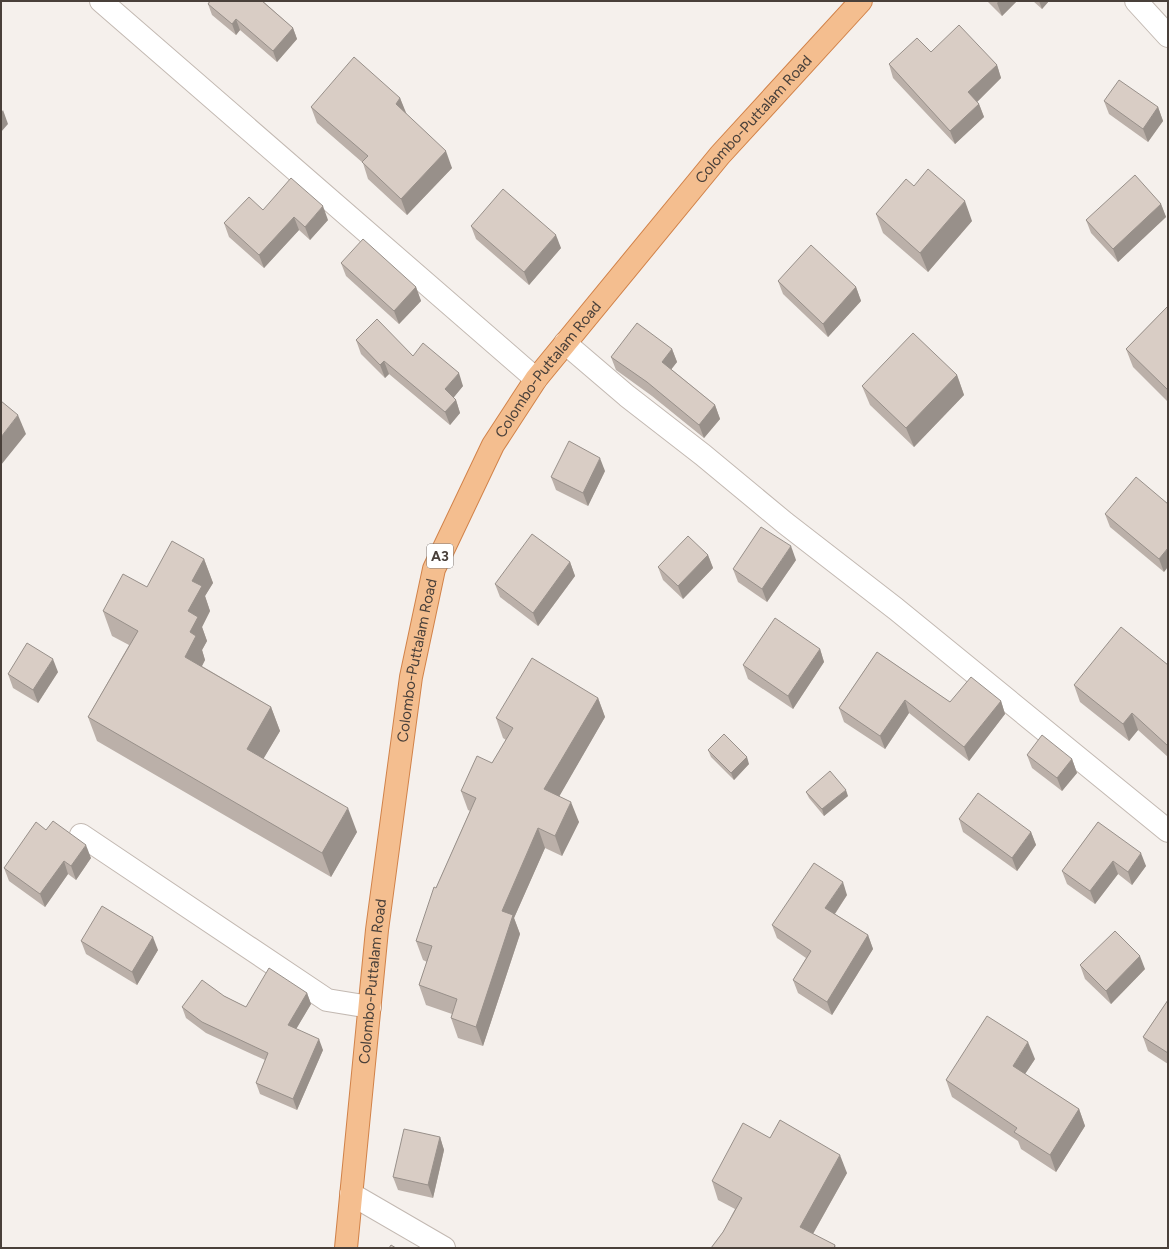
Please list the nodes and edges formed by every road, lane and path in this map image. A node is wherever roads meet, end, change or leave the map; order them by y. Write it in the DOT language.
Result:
graph roads {
  1 [pos="101,1"];
  2 [pos="861,1"];
  3 [pos="1136,1"];
  4 [pos="1168,36"];
  5 [pos="565,343"];
  6 [pos="536,379"];
  7 [pos="1168,831"];
  8 [pos="81,835"];
  9 [pos="370,1007"];
  10 [pos="352,1194"];
  11 [pos="346,1248"];
  12 [pos="444,1248"];
  1 -- 6 [label="street"];
  2 -- 5 [label="highway, Colombo-Puttalam Road / A3"];
  3 -- 4 [label="street"];
  5 -- 6 [label="highway, Colombo-Puttalam Road / A3"];
  5 -- 7 [label="street"];
  6 -- 9 [label="highway, Colombo-Puttalam Road / A3"];
  8 -- 9 [label="street"];
  9 -- 10 [label="highway, Colombo-Puttalam Road / A3"];
  10 -- 11 [label="highway, Colombo-Puttalam Road / A3"];
  10 -- 12 [label="street"];
}
